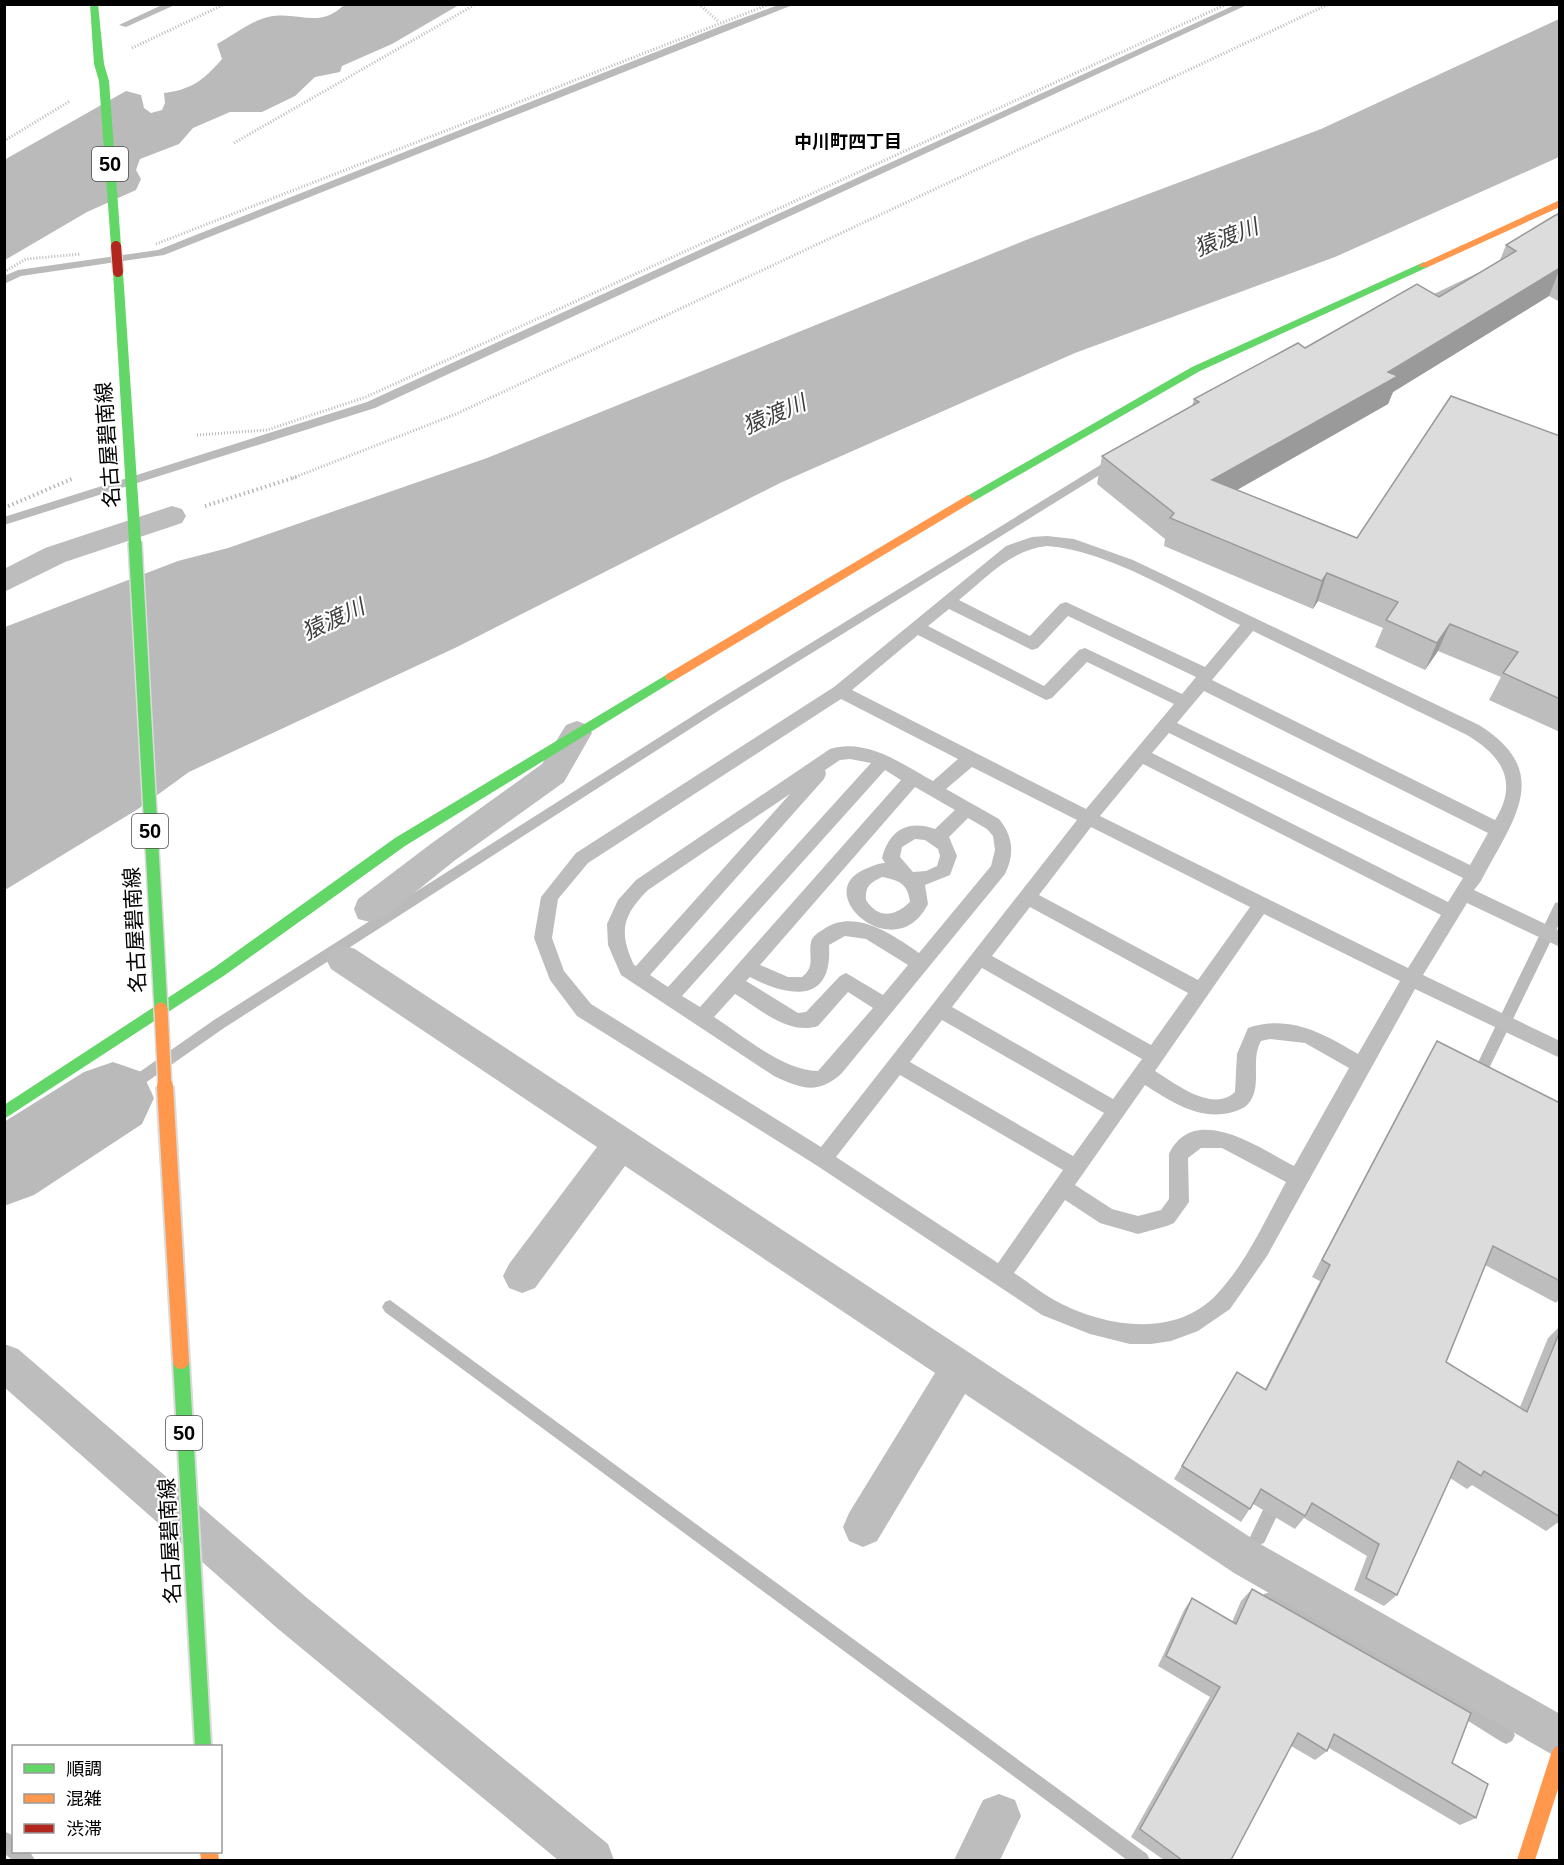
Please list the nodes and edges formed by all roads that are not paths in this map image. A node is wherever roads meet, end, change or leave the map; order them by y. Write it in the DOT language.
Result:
graph roads {
  1 [pos="94,4"];
  2 [pos="1560,203"];
  3 [pos="172,516"];
  4 [pos="135,536"];
  5 [pos="4,582"];
  6 [pos="947,601"];
  7 [pos="1251,622"];
  8 [pos="916,627"];
  9 [pos="1204,678"];
  10 [pos="840,691"];
  11 [pos="1185,702"];
  12 [pos="1166,724"];
  13 [pos="577,733"];
  14 [pos="836,754"];
  15 [pos="1140,755"];
  16 [pos="970,759"];
  17 [pos="883,761"];
  18 [pos="913,778"];
  19 [pos="934,790"];
  20 [pos="967,809"];
  21 [pos="1087,820"];
  22 [pos="1498,830"];
  23 [pos="938,837"];
  24 [pos="843,858"];
  25 [pos="907,876"];
  26 [pos="1475,876"];
  27 [pos="863,878"];
  28 [pos="1465,894"];
  29 [pos="1027,897"];
  30 [pos="1261,905"];
  31 [pos="370,909"];
  32 [pos="1452,912"];
  33 [pos="1560,940"];
  34 [pos="980,958"];
  35 [pos="343,959"];
  36 [pos="921,964"];
  37 [pos="747,966"];
  38 [pos="638,977"];
  39 [pos="1411,979"];
  40 [pos="733,983"];
  41 [pos="1201,992"];
  42 [pos="670,997"];
  43 [pos="885,1006"];
  44 [pos="940,1009"];
  45 [pos="702,1018"];
  46 [pos="1560,1050"];
  47 [pos="1155,1057"];
  48 [pos="897,1064"];
  49 [pos="1362,1066"];
  50 [pos="1143,1074"];
  51 [pos="1117,1111"];
  52 [pos="4,1113"];
  53 [pos="622,1143"];
  54 [pos="823,1159"];
  55 [pos="1077,1168"];
  56 [pos="1298,1178"];
  57 [pos="1063,1188"];
  58 [pos="522,1276"];
  59 [pos="1000,1276"];
  60 [pos="4,1362"];
  61 [pos="960,1367"];
  62 [pos="863,1527"];
  63 [pos="1560,1738"];
  64 [pos="203,1745"];
  65 [pos="1560,1754"];
  66 [pos="999,1816"];
  67 [pos="592,1860"];
  68 [pos="976,1860"];
  69 [pos="1526,1860"];
  1 -- 4 [label="main road, 名古屋碧南線 / 50, bridge"];
  2 -- 13 [label="main road"];
  3 -- 4 [label="street"];
  4 -- 5 [label="street"];
  4 -- 64 [label="main road, 名古屋碧南線 / 50, bridge"];
  6 -- 7 [label="lane"];
  6 -- 8 [label="lane"];
  6 -- 9 [label="lane"];
  7 -- 9 [label="lane"];
  7 -- 22 [label="lane"];
  8 -- 10 [label="lane"];
  8 -- 11 [label="lane"];
  9 -- 11 [label="lane"];
  9 -- 22 [label="lane"];
  10 -- 16 [label="lane"];
  10 -- 54 [label="lane"];
  11 -- 12 [label="lane"];
  12 -- 15 [label="lane"];
  12 -- 26 [label="lane"];
  13 -- 31 [label="street"];
  13 -- 52 [label="main road"];
  14 -- 17 [label="lane"];
  14 -- 38 [label="lane"];
  14 -- 38 [label="lane"];
  15 -- 21 [label="lane"];
  15 -- 32 [label="lane"];
  16 -- 19 [label="lane"];
  16 -- 21 [label="lane"];
  17 -- 18 [label="lane"];
  17 -- 42 [label="lane"];
  18 -- 19 [label="lane"];
  18 -- 24 [label="lane"];
  19 -- 20 [label="lane"];
  20 -- 23 [label="lane"];
  20 -- 36 [label="lane"];
  21 -- 29 [label="lane"];
  21 -- 30 [label="lane"];
  22 -- 26 [label="lane"];
  23 -- 25 [label="lane"];
  23 -- 25 [label="lane"];
  24 -- 27 [label="lane"];
  24 -- 37 [label="lane"];
  25 -- 27 [label="lane"];
  25 -- 27 [label="lane"];
  26 -- 28 [label="lane"];
  28 -- 32 [label="lane"];
  28 -- 33 [label="lane"];
  29 -- 34 [label="lane"];
  29 -- 41 [label="lane"];
  30 -- 39 [label="lane"];
  30 -- 41 [label="lane"];
  32 -- 39 [label="lane"];
  34 -- 44 [label="lane"];
  34 -- 47 [label="lane"];
  35 -- 53 [label="street"];
  36 -- 37 [label="lane"];
  36 -- 43 [label="lane"];
  37 -- 40 [label="lane"];
  38 -- 42 [label="lane"];
  39 -- 46 [label="lane"];
  39 -- 49 [label="lane"];
  40 -- 43 [label="lane"];
  40 -- 45 [label="lane"];
  41 -- 47 [label="lane"];
  42 -- 45 [label="lane"];
  43 -- 45 [label="lane"];
  44 -- 48 [label="lane"];
  44 -- 51 [label="lane"];
  47 -- 50 [label="lane"];
  48 -- 54 [label="lane"];
  48 -- 55 [label="lane"];
  49 -- 50 [label="lane"];
  49 -- 56 [label="lane"];
  50 -- 51 [label="lane"];
  51 -- 55 [label="lane"];
  53 -- 58 [label="street"];
  53 -- 61 [label="street"];
  54 -- 59 [label="lane"];
  55 -- 57 [label="lane"];
  56 -- 57 [label="lane"];
  56 -- 59 [label="lane"];
  57 -- 59 [label="lane"];
  60 -- 67 [label="street"];
  61 -- 62 [label="street"];
  61 -- 63 [label="street"];
  65 -- 69 [label="main road"];
  66 -- 68 [label="street"];
}
